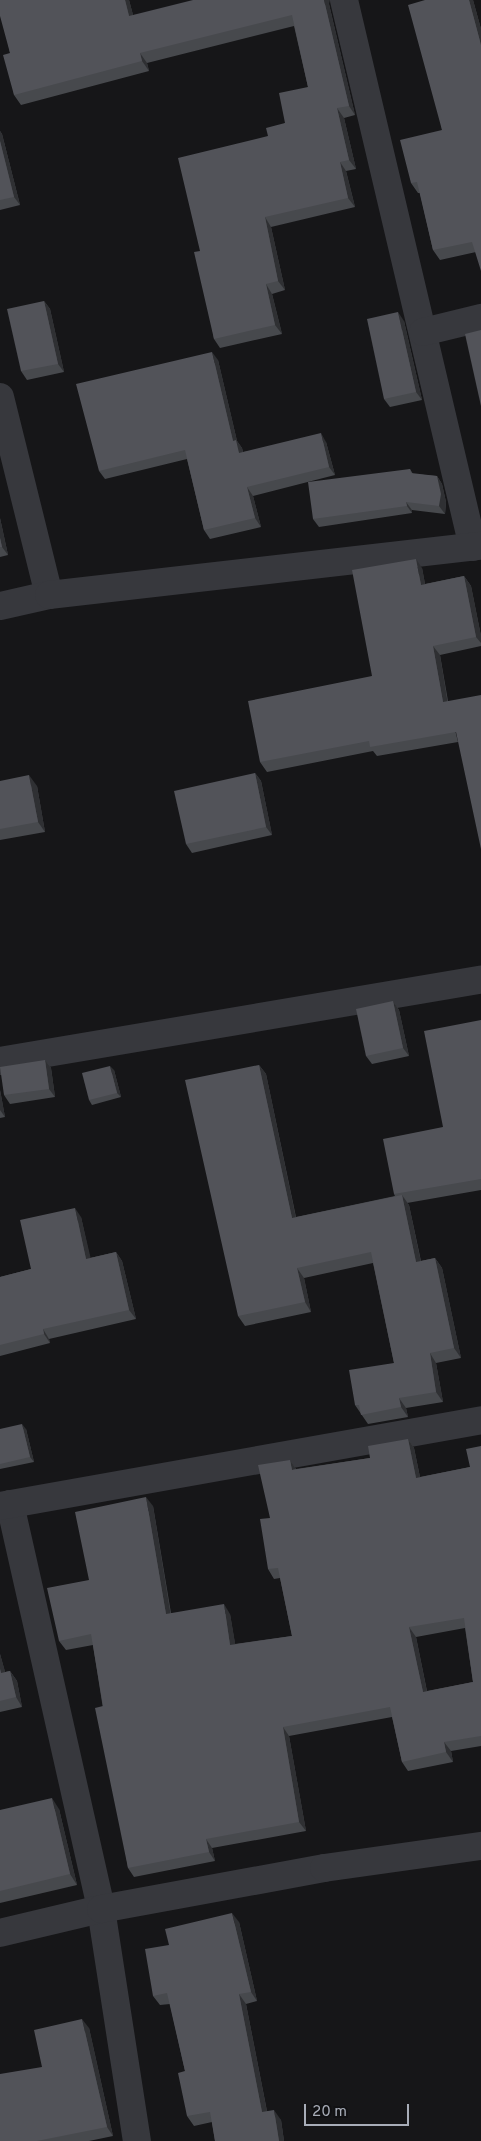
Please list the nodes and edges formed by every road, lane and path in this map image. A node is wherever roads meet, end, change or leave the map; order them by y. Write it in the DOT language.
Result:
graph roads {
  1 [pos="344,0"];
  2 [pos="481,318"];
  3 [pos="424,332"];
  4 [pos="0,397"];
  5 [pos="477,546"];
  6 [pos="49,595"];
  7 [pos="0,606"];
  8 [pos="481,980"];
  9 [pos="0,1061"];
  10 [pos="481,1420"];
  11 [pos="5,1505"];
  12 [pos="481,1846"];
  13 [pos="101,1910"];
  14 [pos="0,1933"];
  15 [pos="137,2141"];
  1 -- 3 [label="street"];
  2 -- 3 [label="street"];
  3 -- 5 [label="street"];
  4 -- 6 [label="street"];
  5 -- 6 [label="street"];
  6 -- 7 [label="street"];
  8 -- 9 [label="street"];
  10 -- 11 [label="street"];
  11 -- 13 [label="street"];
  12 -- 13 [label="street"];
  13 -- 14 [label="street"];
  13 -- 15 [label="street"];
}
